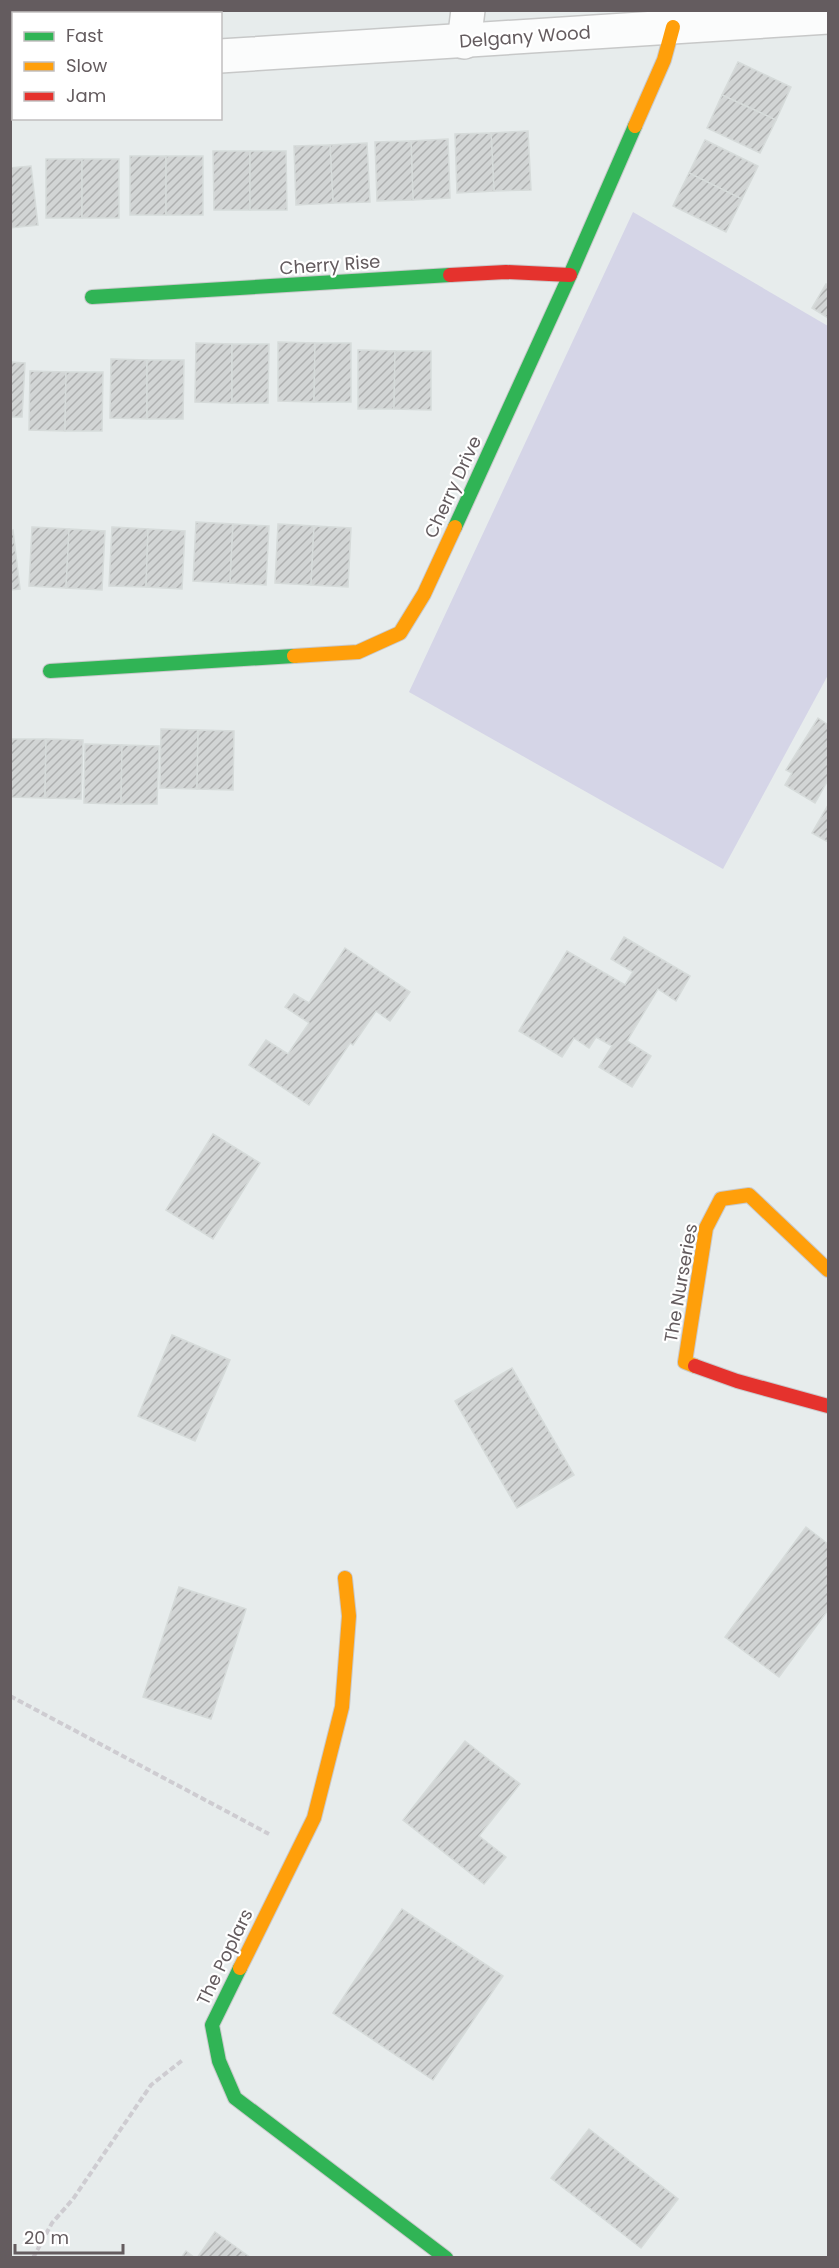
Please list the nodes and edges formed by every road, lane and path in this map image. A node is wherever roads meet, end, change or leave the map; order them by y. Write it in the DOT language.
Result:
graph roads {
  1 [pos="828,17"];
  2 [pos="466,26"];
  3 [pos="673,27"];
  4 [pos="222,56"];
  5 [pos="570,275"];
  6 [pos="92,297"];
  7 [pos="50,671"];
  8 [pos="828,1270"];
  9 [pos="828,1406"];
  10 [pos="345,1578"];
  11 [pos="10,1696"];
  12 [pos="264,1832"];
  13 [pos="215,2039"];
  14 [pos="33,2258"];
  15 [pos="446,2258"];
  1 -- 3 [label="street, Delgany Wood"];
  2 -- 3 [label="street, Delgany Wood"];
  2 -- 4 [label="street, Delgany Wood"];
  3 -- 5 [label="street, Cherry Drive"];
  5 -- 6 [label="street, Cherry Rise"];
  5 -- 7 [label="street, Cherry Drive"];
  8 -- 9 [label="street, The Nurseries"];
  10 -- 13 [label="street, The Poplars"];
  11 -- 12 [label="path"];
  13 -- 14 [label="path"];
  13 -- 15 [label="street, The Poplars"];
}
